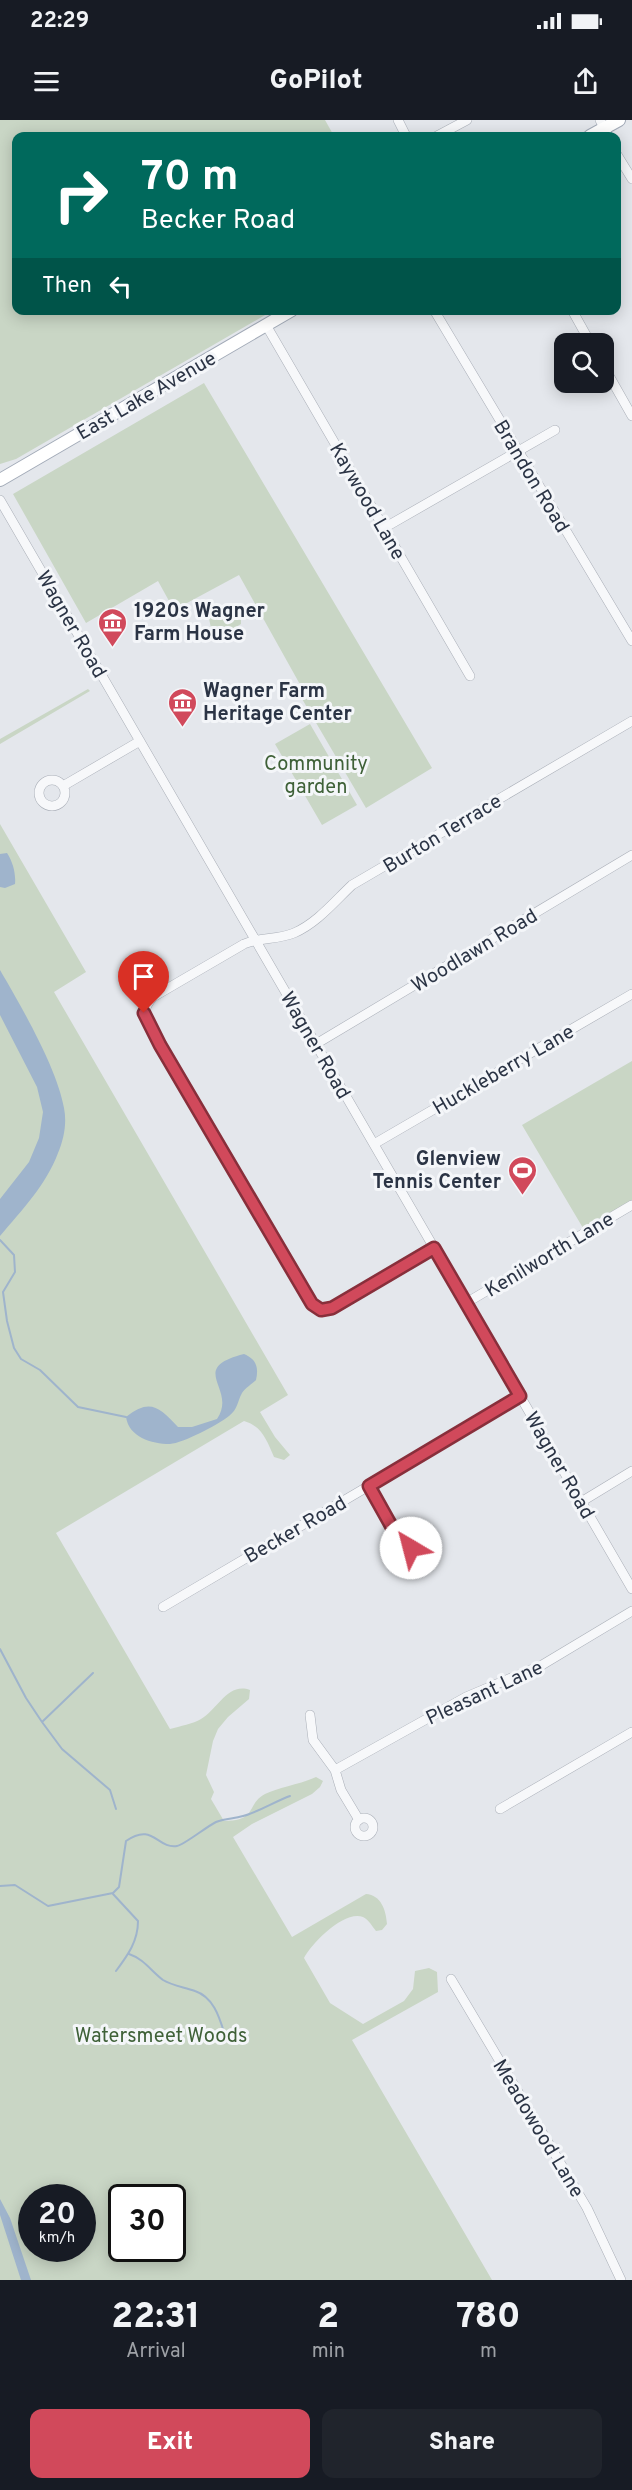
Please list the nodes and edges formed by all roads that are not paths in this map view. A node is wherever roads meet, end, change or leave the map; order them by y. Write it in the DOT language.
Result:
graph roads {
  1 [pos="467,120"];
  2 [pos="619,120"];
  3 [pos="604,128"];
  4 [pos="444,132"];
  5 [pos="621,161"];
  6 [pos="632,179"];
  7 [pos="284,315"];
  8 [pos="437,315"];
  9 [pos="575,315"];
  10 [pos="266,326"];
  11 [pos="585,333"];
  12 [pos="614,384"];
  13 [pos="632,416"];
  14 [pos="555,430"];
  15 [pos="517,452"];
  16 [pos="0,480"];
  17 [pos="0,500"];
  18 [pos="384,528"];
  19 [pos="632,641"];
  20 [pos="470,676"];
  21 [pos="632,722"];
  22 [pos="140,741"];
  23 [pos="63,786"];
  24 [pos="632,855"];
  25 [pos="255,939"];
  26 [pos="632,994"];
  27 [pos="316,1044"];
  28 [pos="374,1144"];
  29 [pos="632,1205"];
  30 [pos="434,1248"];
  31 [pos="466,1304"];
  32 [pos="520,1396"];
  33 [pos="632,1471"];
  34 [pos="369,1486"];
  35 [pos="581,1502"];
  36 [pos="393,1529"];
  37 [pos="632,1589"];
  38 [pos="163,1607"];
  39 [pos="632,1611"];
  40 [pos="310,1715"];
  41 [pos="632,1732"];
  42 [pos="335,1770"];
  43 [pos="500,1809"];
  44 [pos="359,1820"];
  45 [pos="451,1979"];
  46 [pos="621,2280"];
  1 -- 4 [label="street"];
  2 -- 3 [label="main road"];
  5 -- 6 [label="street"];
  7 -- 10 [label="main road, East Lake Avenue"];
  8 -- 15 [label="street, Brandon Road"];
  9 -- 11 [label="street"];
  10 -- 16 [label="main road, East Lake Avenue"];
  10 -- 18 [label="street, Kaywood Lane"];
  12 -- 13 [label="street"];
  14 -- 15 [label="street"];
  15 -- 18 [label="street"];
  15 -- 19 [label="street, Brandon Road"];
  17 -- 22 [label="street, Wagner Road"];
  18 -- 20 [label="street, Kaywood Lane"];
  21 -- 25 [label="street, Burton Terrace"];
  22 -- 23 [label="street"];
  22 -- 25 [label="street, Wagner Road"];
  24 -- 27 [label="street, Woodlawn Road"];
  25 -- 27 [label="street, Wagner Road"];
  25 -- 30 [label="street"];
  26 -- 28 [label="street, Huckleberry Lane"];
  27 -- 28 [label="street, Wagner Road"];
  28 -- 30 [label="street, Wagner Road"];
  29 -- 31 [label="street, Kenilworth Lane"];
  30 -- 31 [label="street, Wagner Road"];
  31 -- 32 [label="street, Wagner Road"];
  32 -- 34 [label="street, Becker Road"];
  32 -- 35 [label="street, Wagner Road"];
  33 -- 35 [label="street"];
  34 -- 36 [label="street"];
  34 -- 38 [label="street, Becker Road"];
  35 -- 37 [label="street, Wagner Road"];
  39 -- 42 [label="street, Pleasant Lane"];
  40 -- 42 [label="street"];
  41 -- 43 [label="street"];
  42 -- 44 [label="street"];
  45 -- 46 [label="street, Meadowood Lane"];
}
